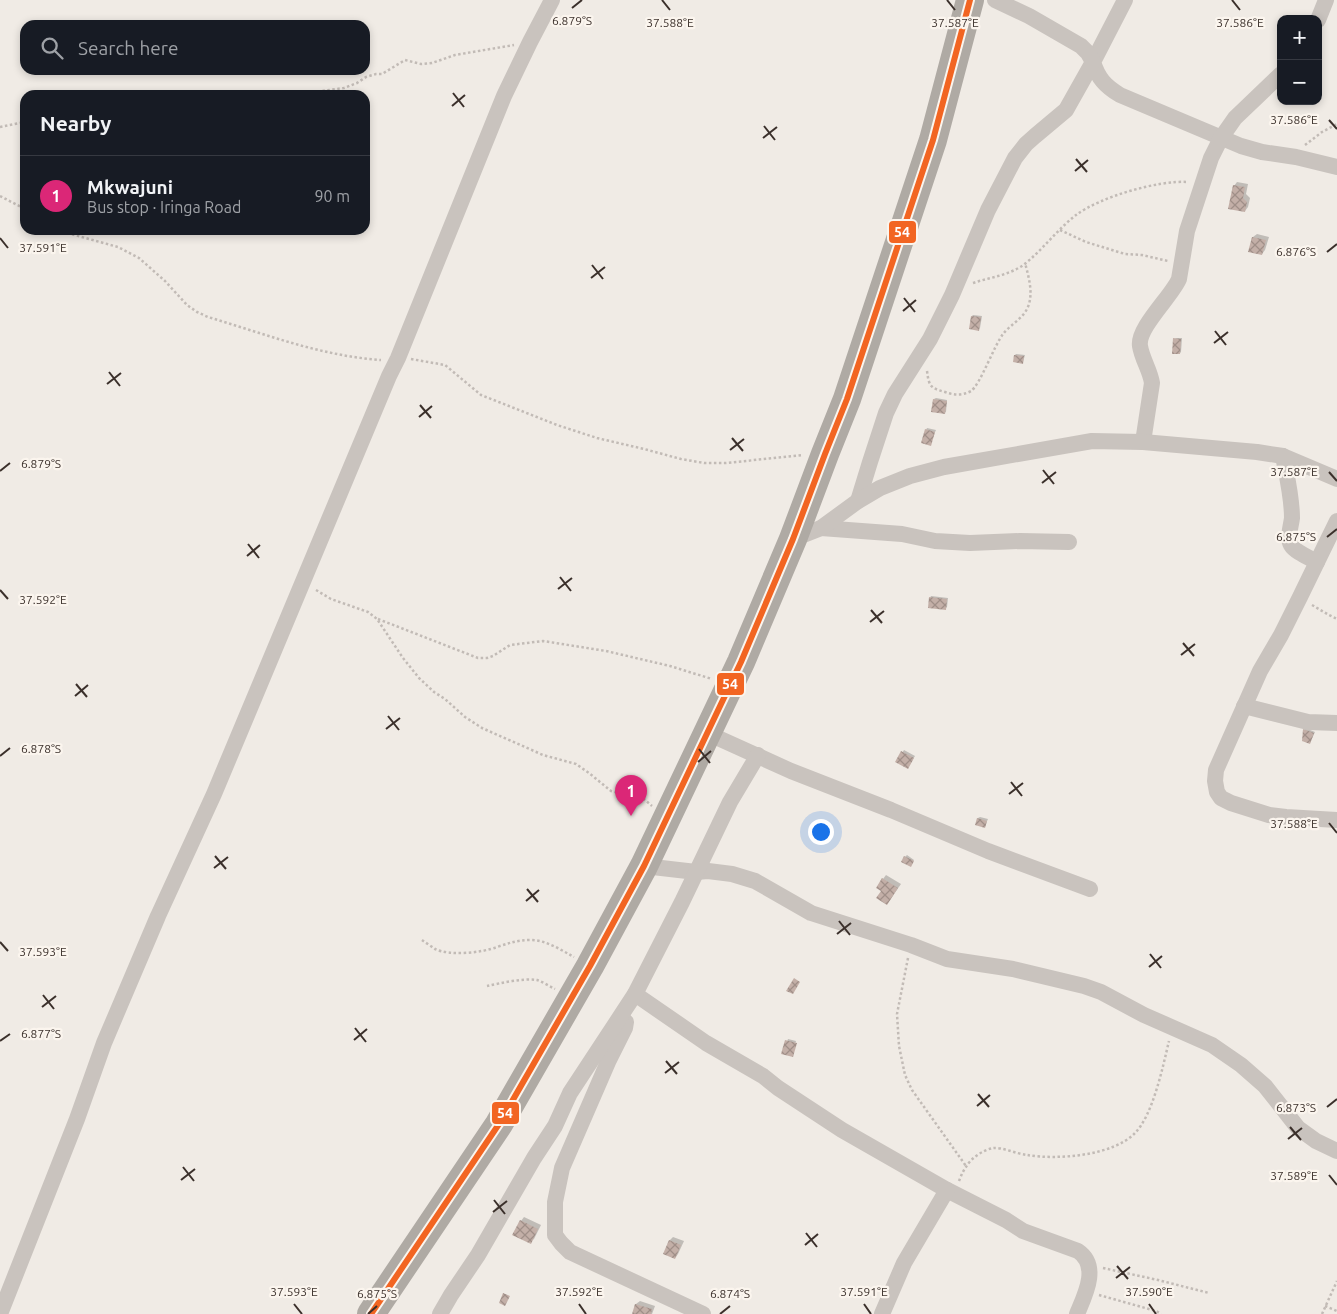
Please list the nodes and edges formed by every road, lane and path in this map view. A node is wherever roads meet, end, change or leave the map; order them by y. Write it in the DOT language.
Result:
graph roads {
  1 [pos="552,0"];
  2 [pos="970,0"];
  3 [pos="1125,0"];
  4 [pos="1326,0"];
  5 [pos="1003,1"];
  6 [pos="1320,15"];
  7 [pos="530,42"];
  8 [pos="1092,62"];
  9 [pos="1277,78"];
  10 [pos="329,90"];
  11 [pos="20,122"];
  12 [pos="1337,124"];
  13 [pos="0,127"];
  14 [pos="1221,138"];
  15 [pos="1293,156"];
  16 [pos="1337,167"];
  17 [pos="1202,183"];
  18 [pos="0,196"];
  19 [pos="20,207"];
  20 [pos="1060,230"];
  21 [pos="75,235"];
  22 [pos="1025,263"];
  23 [pos="1181,265"];
  24 [pos="952,295"];
  25 [pos="921,354"];
  26 [pos="398,358"];
  27 [pos="1143,442"];
  28 [pos="825,454"];
  29 [pos="1283,456"];
  30 [pos="1337,479"];
  31 [pos="858,501"];
  32 [pos="1337,521"];
  33 [pos="821,528"];
  34 [pos="793,539"];
  35 [pos="1069,542"];
  36 [pos="1317,562"];
  37 [pos="304,578"];
  38 [pos="1300,597"];
  39 [pos="377,619"];
  40 [pos="1337,619"];
  41 [pos="730,684"];
  42 [pos="1244,706"];
  43 [pos="1337,723"];
  44 [pos="707,732"];
  45 [pos="758,755"];
  46 [pos="1337,820"];
  47 [pos="664,823"];
  48 [pos="644,866"];
  49 [pos="696,872"];
  50 [pos="1090,890"];
  51 [pos="422,940"];
  52 [pos="911,945"];
  53 [pos="590,966"];
  54 [pos="487,986"];
  55 [pos="572,999"];
  56 [pos="631,1001"];
  57 [pos="1173,1028"];
  58 [pos="1337,1151"];
  59 [pos="966,1166"];
  60 [pos="950,1192"];
  61 [pos="1089,1264"];
  62 [pos="1337,1281"];
  63 [pos="1086,1291"];
  64 [pos="1209,1293"];
  65 [pos="1325,1306"];
  66 [pos="1337,1311"];
  67 [pos="0,1314"];
  68 [pos="371,1314"];
  69 [pos="440,1314"];
  70 [pos="703,1314"];
  71 [pos="882,1314"];
  72 [pos="1077,1314"];
  73 [pos="1161,1314"];
  74 [pos="1322,1314"];
  1 -- 7 [label="street"];
  2 -- 28 [label="highway"];
  3 -- 8 [label="street"];
  4 -- 6 [label="street"];
  5 -- 8 [label="street"];
  7 -- 10 [label="path"];
  7 -- 26 [label="street"];
  8 -- 14 [label="street"];
  8 -- 24 [label="street"];
  9 -- 14 [label="street"];
  11 -- 13 [label="path"];
  12 -- 15 [label="path"];
  14 -- 15 [label="street"];
  14 -- 17 [label="street"];
  15 -- 16 [label="street"];
  17 -- 20 [label="path"];
  17 -- 23 [label="street"];
  18 -- 19 [label="path"];
  20 -- 22 [label="path"];
  20 -- 23 [label="path"];
  21 -- 26 [label="path"];
  22 -- 24 [label="path"];
  22 -- 25 [label="path"];
  23 -- 27 [label="street"];
  24 -- 25 [label="street"];
  25 -- 31 [label="street"];
  26 -- 28 [label="path"];
  26 -- 37 [label="street"];
  27 -- 29 [label="street"];
  27 -- 31 [label="street"];
  28 -- 34 [label="highway"];
  29 -- 30 [label="street"];
  29 -- 36 [label="street"];
  31 -- 33 [label="street"];
  32 -- 36 [label="street"];
  33 -- 34 [label="street"];
  33 -- 35 [label="street"];
  34 -- 41 [label="highway"];
  36 -- 38 [label="street"];
  37 -- 39 [label="path"];
  37 -- 67 [label="street"];
  38 -- 40 [label="path"];
  38 -- 42 [label="street"];
  39 -- 41 [label="path"];
  39 -- 47 [label="path"];
  41 -- 44 [label="highway"];
  42 -- 43 [label="street"];
  42 -- 46 [label="street"];
  44 -- 45 [label="street"];
  44 -- 47 [label="highway"];
  45 -- 49 [label="street"];
  45 -- 50 [label="street"];
  47 -- 48 [label="highway"];
  48 -- 49 [label="street"];
  48 -- 53 [label="highway"];
  49 -- 52 [label="street"];
  49 -- 56 [label="street"];
  51 -- 53 [label="path"];
  52 -- 57 [label="street"];
  52 -- 59 [label="path"];
  53 -- 55 [label="highway"];
  54 -- 55 [label="path"];
  55 -- 68 [label="highway"];
  56 -- 60 [label="street"];
  56 -- 69 [label="street"];
  56 -- 70 [label="street"];
  57 -- 58 [label="street"];
  57 -- 59 [label="path"];
  59 -- 60 [label="path"];
  60 -- 61 [label="street"];
  60 -- 71 [label="street"];
  61 -- 63 [label="street"];
  61 -- 64 [label="path"];
  62 -- 65 [label="path"];
  63 -- 72 [label="street"];
  63 -- 73 [label="path"];
  65 -- 66 [label="path"];
  65 -- 74 [label="path"];
}
